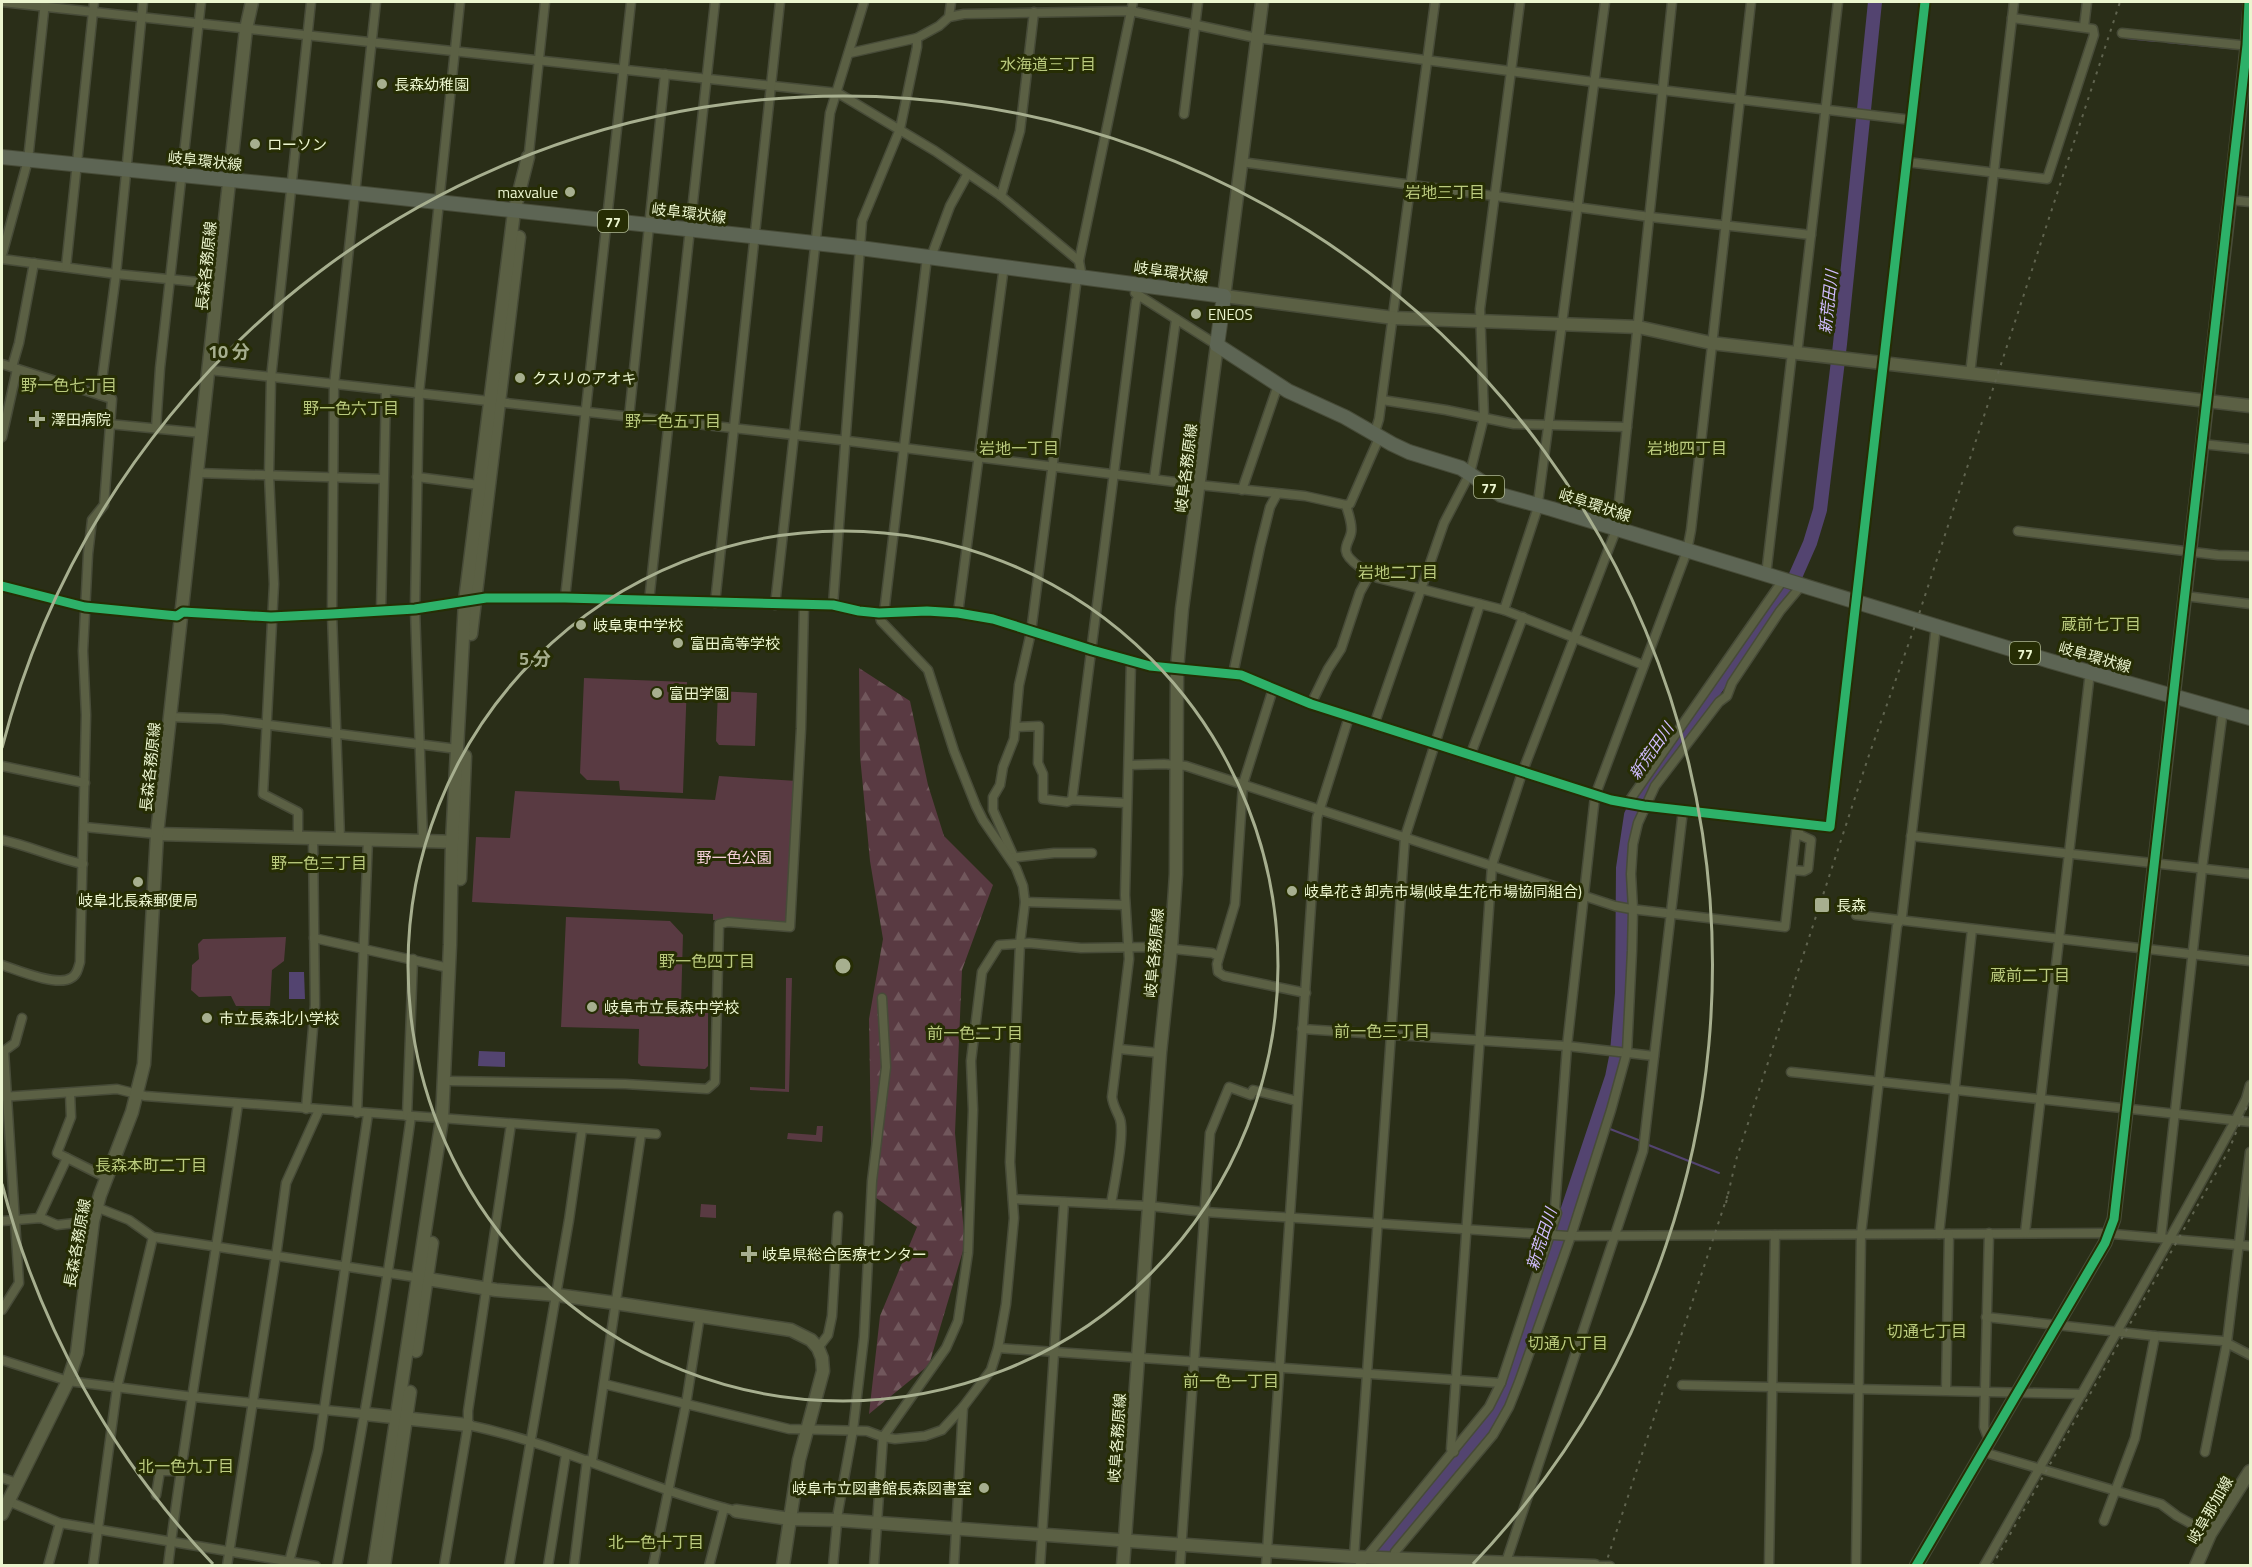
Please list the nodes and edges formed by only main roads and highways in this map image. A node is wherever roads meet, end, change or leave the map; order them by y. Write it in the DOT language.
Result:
graph roads {
  1 [pos="2,157"];
  2 [pos="2250,718"];
  1 -- 2 [label="main road, 岐阜環状線 / 77"];
}
